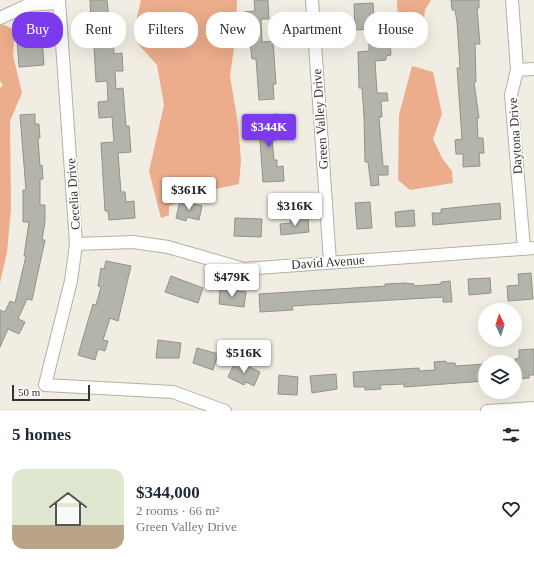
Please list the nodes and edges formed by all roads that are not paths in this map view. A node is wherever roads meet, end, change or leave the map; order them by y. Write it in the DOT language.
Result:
graph roads {
  1 [pos="312,0"];
  2 [pos="512,0"];
  3 [pos="59,2"];
  4 [pos="0,18"];
  5 [pos="534,69"];
  6 [pos="517,70"];
  7 [pos="76,244"];
  8 [pos="529,248"];
  9 [pos="330,262"];
  10 [pos="534,408"];
  11 [pos="521,410"];
  12 [pos="225,411"];
  13 [pos="487,411"];
  1 -- 9 [label="street, Green Valley Drive"];
  2 -- 6 [label="street, Daytona Drive"];
  3 -- 4 [label="street"];
  3 -- 7 [label="street, Cecelia Drive"];
  5 -- 6 [label="street"];
  6 -- 8 [label="street, Daytona Drive"];
  7 -- 9 [label="street, David Avenue"];
  7 -- 12 [label="street, Cecelia Drive"];
  8 -- 9 [label="street, David Avenue"];
  10 -- 11 [label="street"];
  11 -- 13 [label="street"];
}
